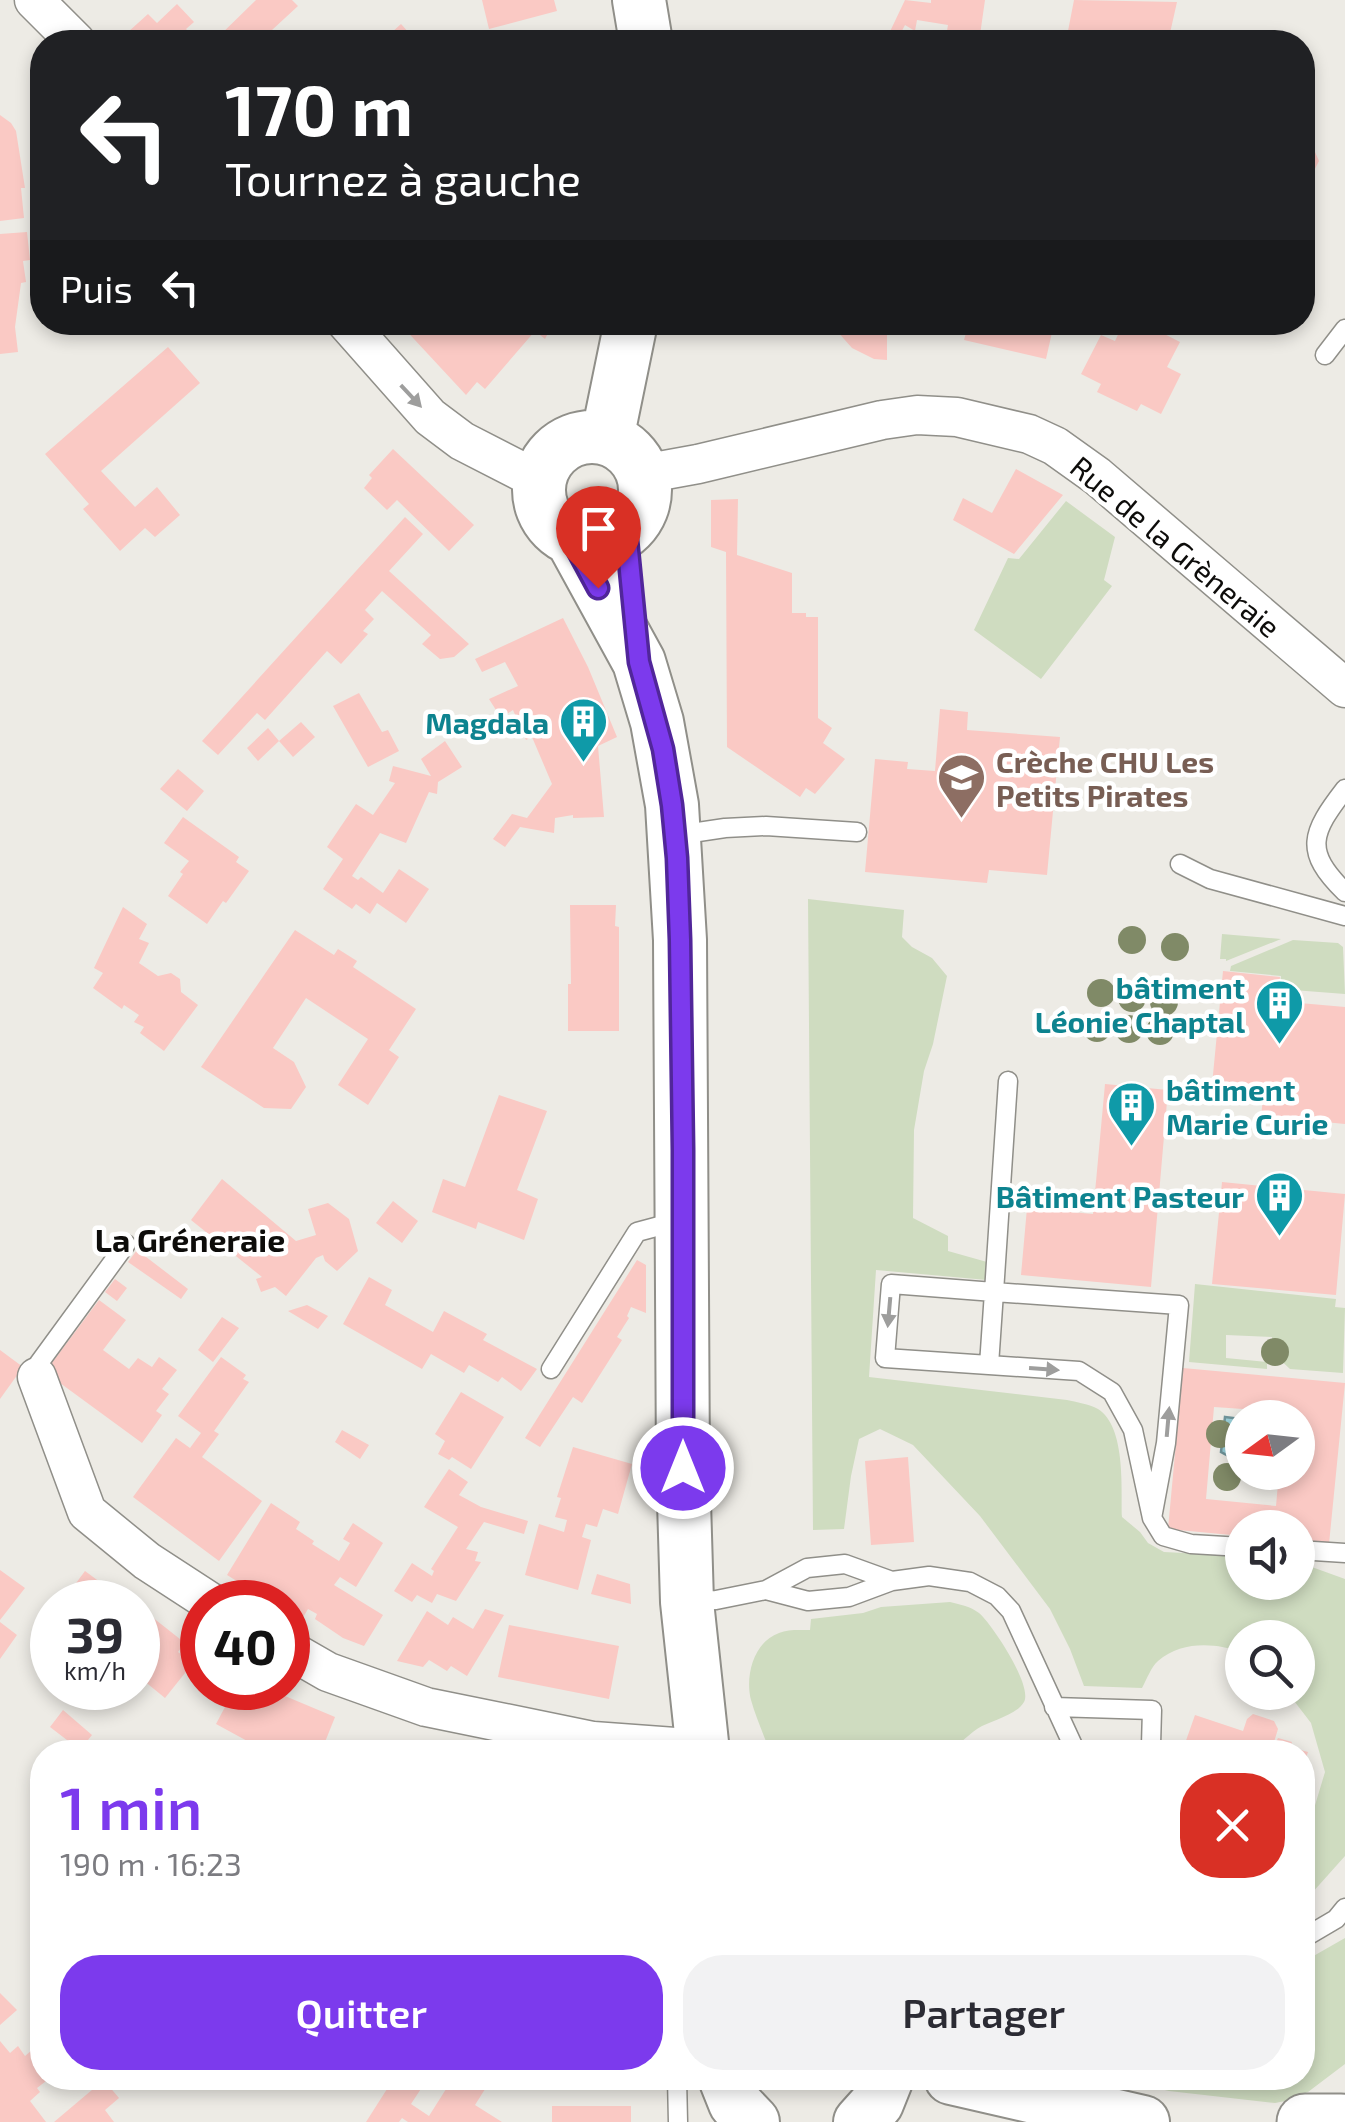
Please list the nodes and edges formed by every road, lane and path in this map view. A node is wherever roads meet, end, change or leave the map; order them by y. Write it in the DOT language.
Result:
graph roads {
  1 [pos="34,0"];
  2 [pos="639,0"];
  3 [pos="64,30"];
  4 [pos="644,30"];
  5 [pos="1345,329"];
  6 [pos="357,335"];
  7 [pos="630,335"];
  8 [pos="1325,355"];
  9 [pos="625,457"];
  10 [pos="540,481"];
  11 [pos="626,530"];
  12 [pos="571,538"];
  13 [pos="639,662"];
  14 [pos="1345,688"];
  15 [pos="1345,790"];
  16 [pos="857,832"];
  17 [pos="675,835"];
  18 [pos="1180,864"];
  19 [pos="1345,892"];
  20 [pos="1345,916"];
  21 [pos="1008,1081"];
  22 [pos="683,1220"];
  23 [pos="126,1244"];
  24 [pos="994,1292"];
  25 [pos="989,1365"];
  26 [pos="551,1369"];
  27 [pos="37,1378"];
  28 [pos="1152,1518"];
  29 [pos="1225,1546"];
  30 [pos="1315,1551"];
  31 [pos="1345,1553"];
  32 [pos="892,1580"];
  33 [pos="180,1582"];
  34 [pos="766,1590"];
  35 [pos="687,1602"];
  36 [pos="310,1662"];
  37 [pos="1054,1707"];
  38 [pos="583,1740"];
  39 [pos="714,1740"];
  40 [pos="1070,1740"];
  41 [pos="1152,1740"];
  42 [pos="1345,1908"];
  43 [pos="1315,1930"];
  44 [pos="677,2090"];
  45 [pos="729,2090"];
  46 [pos="882,2090"];
  47 [pos="1003,2090"];
  48 [pos="1345,2110"];
  49 [pos="1332,2121"];
  50 [pos="678,2122"];
  51 [pos="752,2122"];
  52 [pos="860,2122"];
  53 [pos="1143,2122"];
  54 [pos="1306,2122"];
  55 [pos="1341,2122"];
  1 -- 3 [label="street"];
  2 -- 4 [label="street"];
  5 -- 8 [label="lane"];
  6 -- 10 [label="street, one-way"];
  7 -- 9 [label="street"];
  9 -- 10 [label="street"];
  9 -- 11 [label="street"];
  9 -- 14 [label="street, Rue de la Grèneraie"];
  10 -- 12 [label="street"];
  11 -- 12 [label="street"];
  11 -- 13 [label="street"];
  12 -- 13 [label="street"];
  13 -- 17 [label="street"];
  15 -- 19 [label="lane"];
  16 -- 17 [label="lane"];
  17 -- 22 [label="street"];
  18 -- 20 [label="lane"];
  21 -- 24 [label="lane"];
  22 -- 26 [label="lane"];
  22 -- 35 [label="street"];
  23 -- 27 [label="lane"];
  24 -- 25 [label="lane"];
  24 -- 25 [label="lane, one-way"];
  28 -- 24 [label="lane, one-way"];
  25 -- 28 [label="lane, one-way"];
  27 -- 33 [label="street"];
  28 -- 29 [label="lane"];
  30 -- 31 [label="lane"];
  32 -- 34 [label="lane"];
  32 -- 34 [label="lane"];
  32 -- 37 [label="lane"];
  34 -- 35 [label="lane"];
  35 -- 39 [label="street"];
  36 -- 38 [label="street"];
  37 -- 40 [label="lane"];
  37 -- 41 [label="lane"];
  42 -- 43 [label="lane"];
  44 -- 50 [label="lane"];
  45 -- 51 [label="street"];
  46 -- 52 [label="street"];
  47 -- 53 [label="street"];
  48 -- 49 [label="main road"];
  49 -- 54 [label="main road"];
  49 -- 55 [label="main road"];
}
